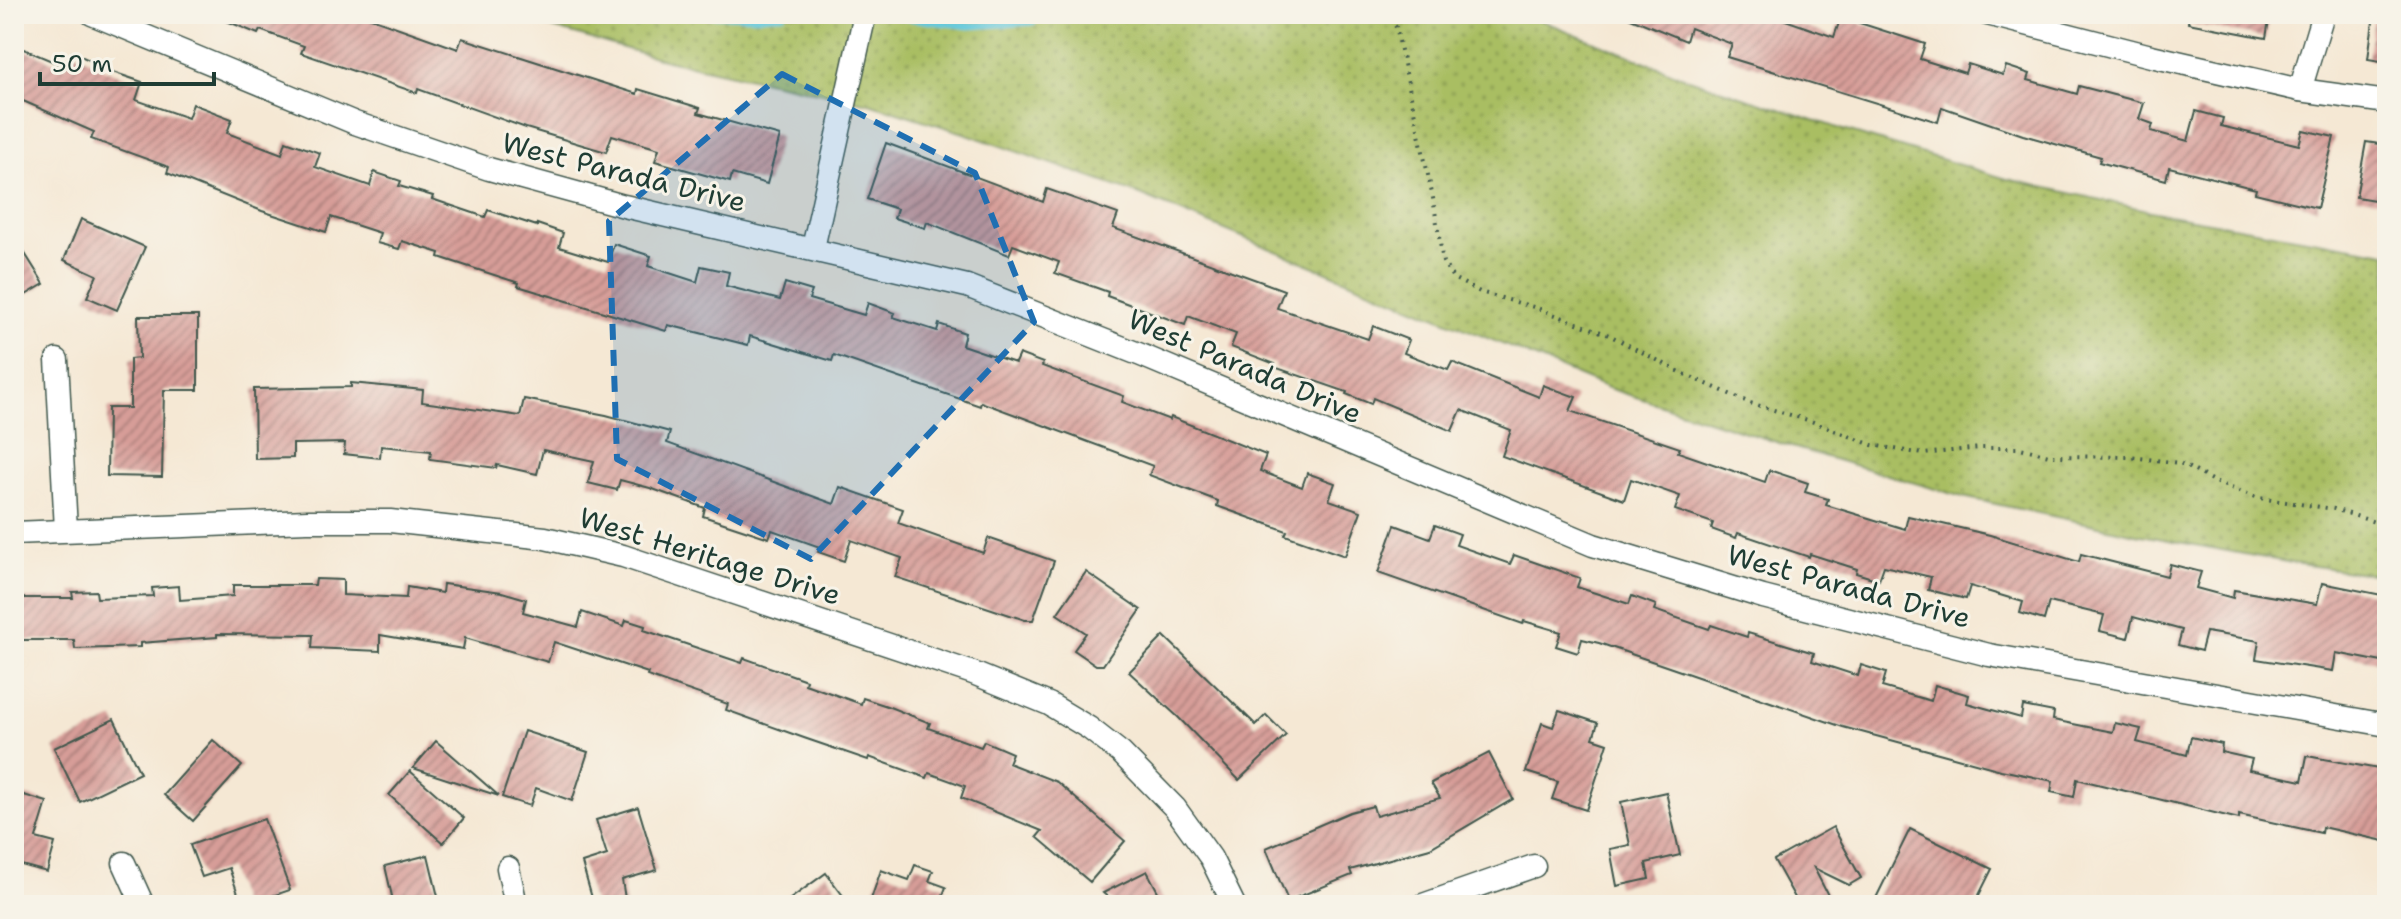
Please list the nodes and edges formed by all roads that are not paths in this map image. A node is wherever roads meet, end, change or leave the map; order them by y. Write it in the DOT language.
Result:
graph roads {
  1 [pos="92,14"];
  2 [pos="865,14"];
  3 [pos="1987,14"];
  4 [pos="2323,14"];
  5 [pos="2300,90"];
  6 [pos="2387,102"];
  7 [pos="813,248"];
  8 [pos="57,360"];
  9 [pos="66,530"];
  10 [pos="14,533"];
  11 [pos="2387,725"];
  12 [pos="124,863"];
  13 [pos="1534,866"];
  14 [pos="508,868"];
  15 [pos="143,905"];
  16 [pos="516,905"];
  17 [pos="1234,905"];
  18 [pos="1423,905"];
  1 -- 7 [label="street, West Parada Drive"];
  2 -- 7 [label="street"];
  3 -- 5 [label="street"];
  4 -- 5 [label="street"];
  5 -- 6 [label="street"];
  7 -- 11 [label="street, West Parada Drive"];
  8 -- 9 [label="street"];
  9 -- 10 [label="street, West Heritage Drive"];
  9 -- 17 [label="street, West Heritage Drive"];
  12 -- 15 [label="street"];
  13 -- 18 [label="street"];
  14 -- 16 [label="street"];
}
